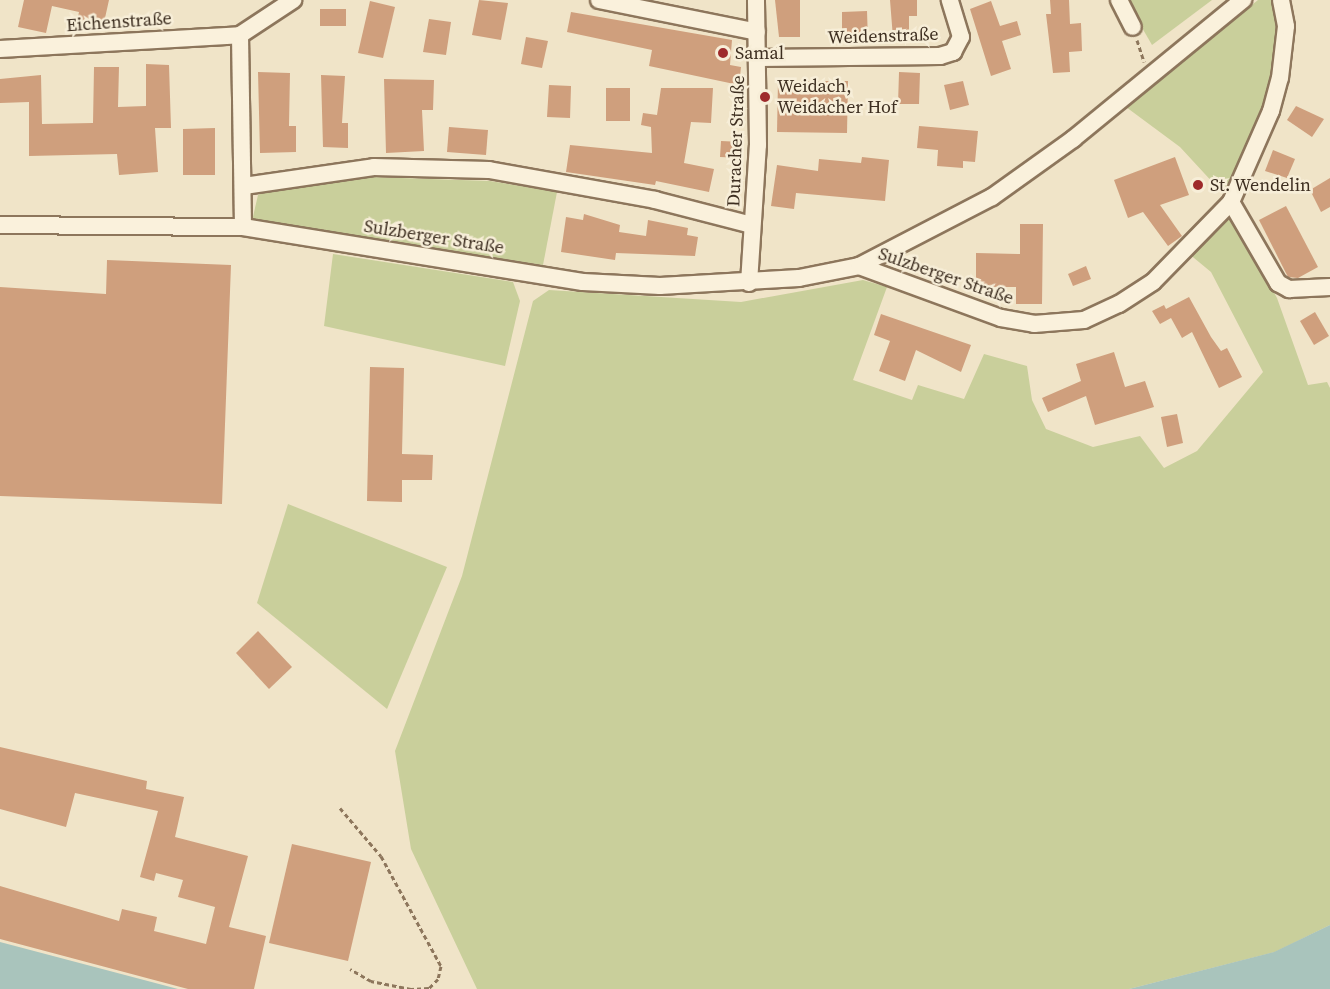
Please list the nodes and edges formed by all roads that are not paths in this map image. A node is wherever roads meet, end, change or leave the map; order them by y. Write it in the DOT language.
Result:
graph roads {
  1 [pos="292,0"];
  2 [pos="599,0"];
  3 [pos="756,0"];
  4 [pos="950,0"];
  5 [pos="1119,0"];
  6 [pos="1243,0"];
  7 [pos="1281,0"];
  8 [pos="654,7"];
  9 [pos="1133,27"];
  10 [pos="756,32"];
  11 [pos="240,34"];
  12 [pos="0,49"];
  13 [pos="758,58"];
  14 [pos="244,186"];
  15 [pos="1231,202"];
  16 [pos="0,225"];
  17 [pos="752,225"];
  18 [pos="243,227"];
  19 [pos="859,266"];
  20 [pos="749,283"];
  21 [pos="1330,287"];
  1 -- 11 [label="street, Eichenstraße"];
  2 -- 8 [label="street"];
  3 -- 10 [label="street, Duracher Straße"];
  4 -- 13 [label="street, Weidenstraße"];
  5 -- 9 [label="street"];
  6 -- 19 [label="street, Sulzberger Straße"];
  7 -- 15 [label="street, Sulzberger Straße"];
  8 -- 10 [label="street"];
  10 -- 13 [label="street, Duracher Straße"];
  11 -- 12 [label="street, Eichenstraße"];
  11 -- 14 [label="street"];
  13 -- 17 [label="street, Duracher Straße"];
  14 -- 17 [label="street"];
  14 -- 18 [label="street"];
  15 -- 19 [label="street, Sulzberger Straße"];
  15 -- 21 [label="street"];
  16 -- 18 [label="street, Sulzberger Straße"];
  17 -- 20 [label="street, Duracher Straße"];
  18 -- 20 [label="street, Sulzberger Straße"];
  19 -- 20 [label="street, Sulzberger Straße"];
}
